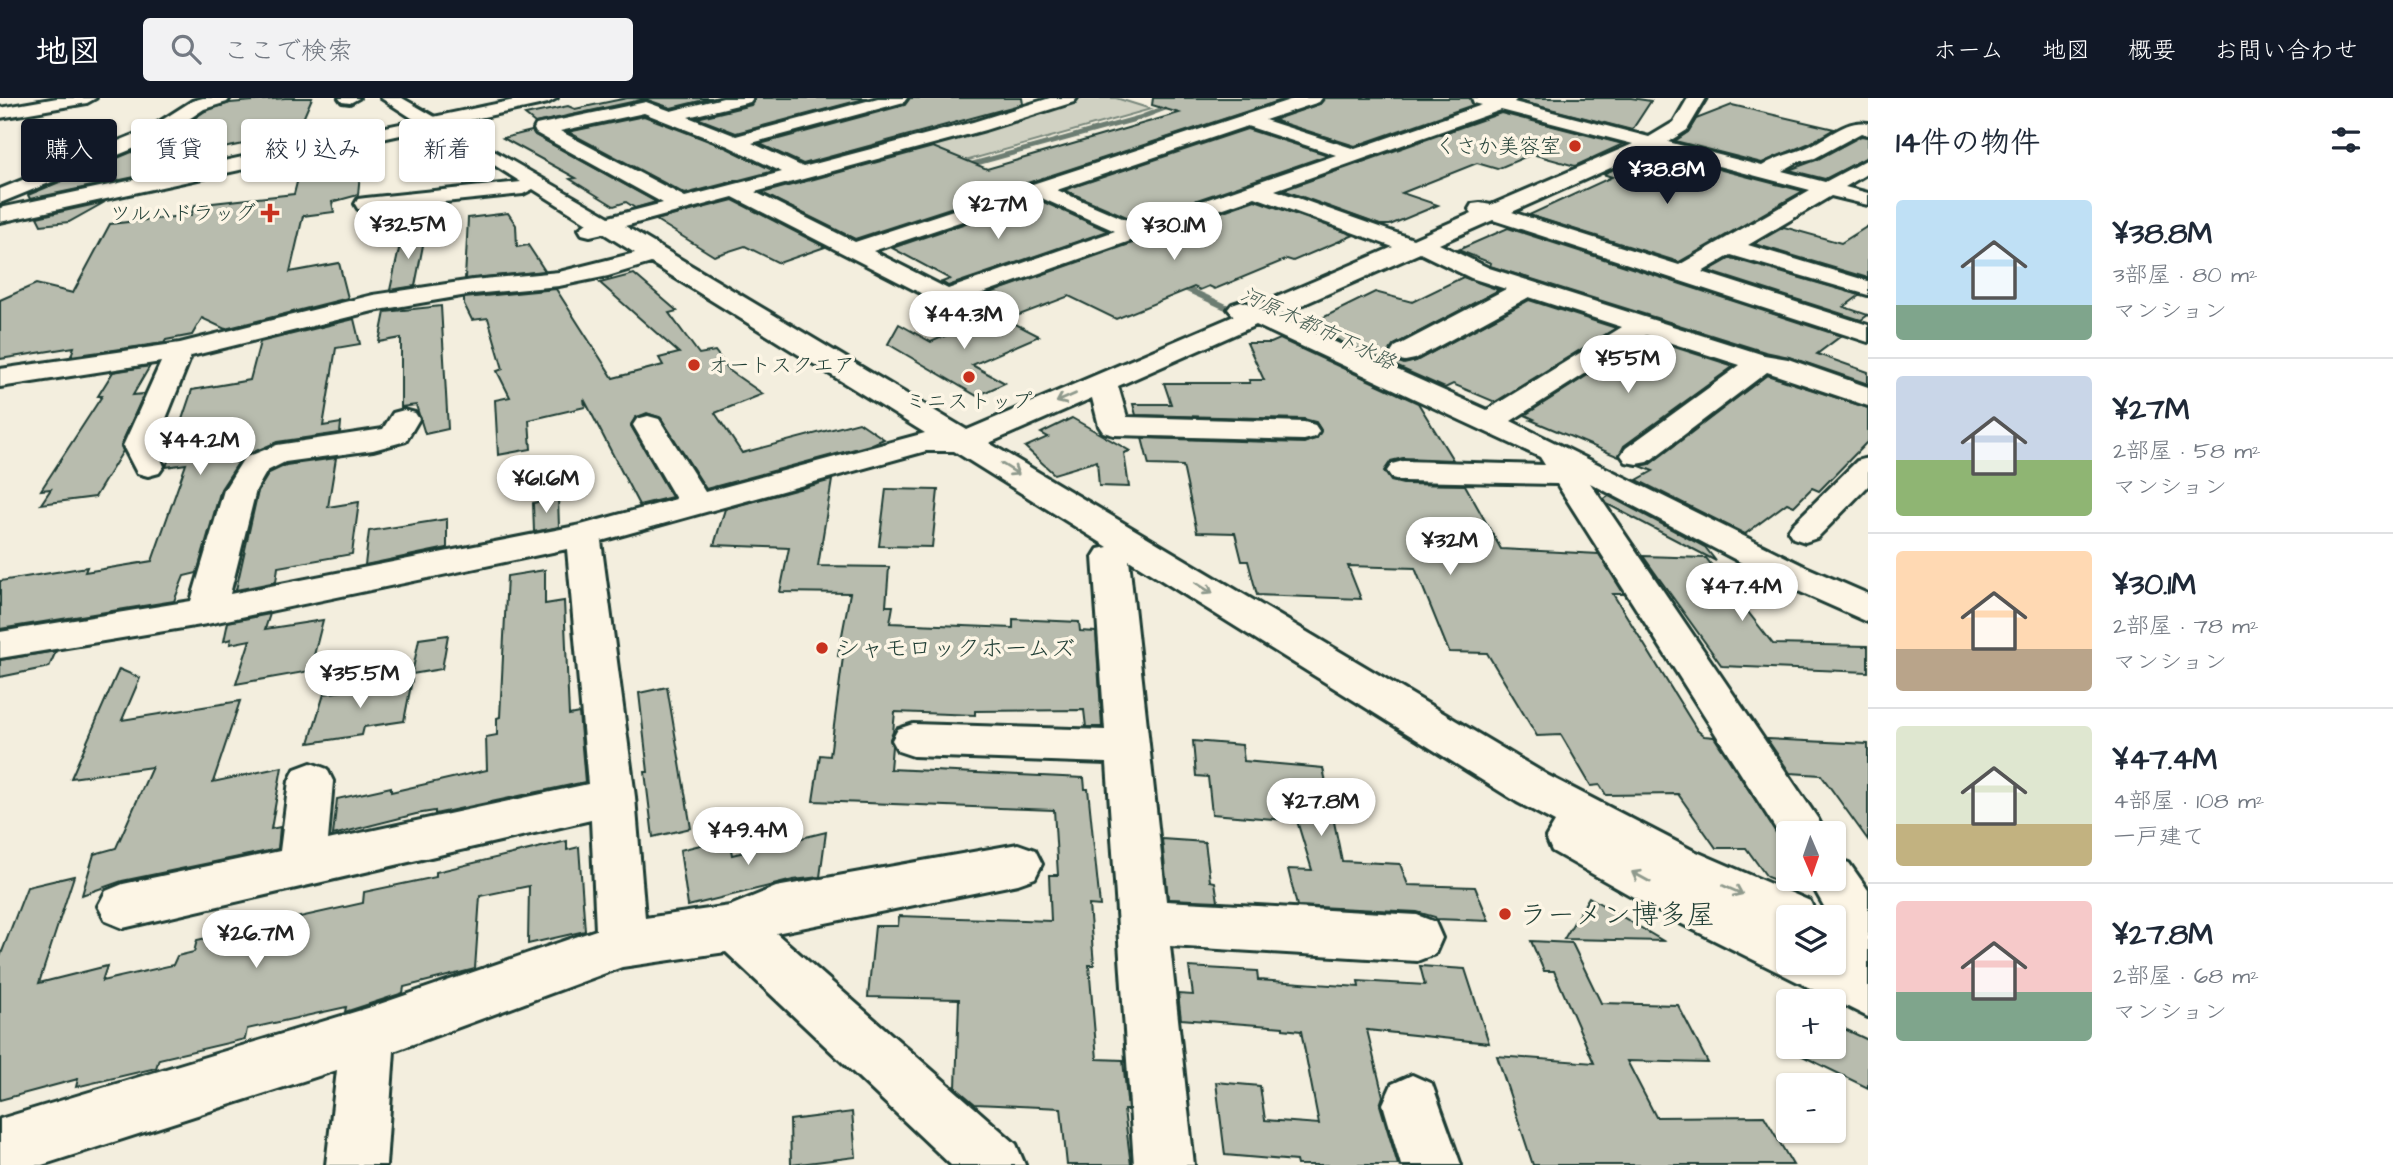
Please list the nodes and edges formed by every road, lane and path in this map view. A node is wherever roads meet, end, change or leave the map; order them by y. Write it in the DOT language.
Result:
graph roads {
  1 [pos="88,98"];
  2 [pos="221,98"];
  3 [pos="390,98"];
  4 [pos="513,98"];
  5 [pos="548,98"];
  6 [pos="744,98"];
  7 [pos="898,98"];
  8 [pos="1068,98"];
  9 [pos="1313,98"];
  10 [pos="1476,98"];
  11 [pos="1677,98"];
  12 [pos="1697,98"];
  13 [pos="1505,101"];
  14 [pos="0,113"];
  15 [pos="671,116"];
  16 [pos="426,119"];
  17 [pos="450,119"];
  18 [pos="457,119"];
  19 [pos="1248,120"];
  20 [pos="1868,129"];
  21 [pos="399,131"];
  22 [pos="399,132"];
  23 [pos="1643,141"];
  24 [pos="735,142"];
  25 [pos="1355,155"];
  26 [pos="495,158"];
  27 [pos="1868,165"];
  28 [pos="495,170"];
  29 [pos="1765,172"];
  30 [pos="800,173"];
  31 [pos="523,188"];
  32 [pos="1829,188"];
  33 [pos="735,190"];
  34 [pos="1040,190"];
  35 [pos="1256,190"];
  36 [pos="0,197"];
  37 [pos="1868,199"];
  38 [pos="681,204"];
  39 [pos="366,205"];
  40 [pos="0,208"];
  41 [pos="1482,209"];
  42 [pos="0,215"];
  43 [pos="597,227"];
  44 [pos="1135,232"];
  45 [pos="1410,244"];
  46 [pos="1729,247"];
  47 [pos="854,250"];
  48 [pos="646,257"];
  49 [pos="1682,274"];
  50 [pos="1529,287"];
  51 [pos="1866,288"];
  52 [pos="1246,310"];
  53 [pos="1644,324"];
  54 [pos="1752,329"];
  55 [pos="1868,334"];
  56 [pos="180,351"];
  57 [pos="1405,353"];
  58 [pos="1761,363"];
  59 [pos="0,378"];
  60 [pos="1102,382"];
  61 [pos="1868,397"];
  62 [pos="404,419"];
  63 [pos="1489,422"];
  64 [pos="648,425"];
  65 [pos="1304,431"];
  66 [pos="945,438"];
  67 [pos="1637,455"];
  68 [pos="1560,463"];
  69 [pos="148,466"];
  70 [pos="1868,468"];
  71 [pos="1403,471"];
  72 [pos="1836,499"];
  73 [pos="697,506"];
  74 [pos="1868,512"];
  75 [pos="1805,531"];
  76 [pos="583,535"];
  77 [pos="1111,557"];
  78 [pos="1868,609"];
  79 [pos="207,611"];
  80 [pos="0,645"];
  81 [pos="913,740"];
  82 [pos="1128,747"];
  83 [pos="310,781"];
  84 [pos="612,797"];
  85 [pos="1794,821"];
  86 [pos="302,864"];
  87 [pos="1018,864"];
  88 [pos="1841,891"];
  89 [pos="123,906"];
  90 [pos="1776,910"];
  91 [pos="1143,922"];
  92 [pos="736,928"];
  93 [pos="1417,938"];
  94 [pos="1846,941"];
  95 [pos="622,944"];
  96 [pos="1776,947"];
  97 [pos="1868,949"];
  98 [pos="1834,975"];
  99 [pos="1868,992"];
  100 [pos="368,1034"];
  101 [pos="1412,1104"];
  102 [pos="0,1149"];
  103 [pos="356,1165"];
  104 [pos="995,1165"];
  105 [pos="1164,1165"];
  106 [pos="1431,1165"];
  1 -- 14 [label="street"];
  2 -- 36 [label="street"];
  3 -- 16 [label="street"];
  4 -- 17 [label="street"];
  5 -- 18 [label="street"];
  6 -- 15 [label="street"];
  7 -- 24 [label="street"];
  8 -- 30 [label="street"];
  9 -- 19 [label="street"];
  10 -- 13 [label="street"];
  11 -- 23 [label="street"];
  12 -- 23 [label="street"];
  13 -- 23 [label="street"];
  13 -- 25 [label="street"];
  15 -- 24 [label="street"];
  15 -- 38 [label="street"];
  19 -- 25 [label="street"];
  19 -- 34 [label="street"];
  20 -- 29 [label="street"];
  21 -- 40 [label="street"];
  22 -- 42 [label="street"];
  23 -- 29 [label="street"];
  23 -- 41 [label="street"];
  24 -- 30 [label="street"];
  25 -- 35 [label="street"];
  26 -- 43 [label="street"];
  27 -- 32 [label="street"];
  28 -- 31 [label="street"];
  29 -- 32 [label="street"];
  30 -- 33 [label="street"];
  31 -- 39 [label="street"];
  31 -- 43 [label="street"];
  32 -- 37 [label="street"];
  32 -- 46 [label="street"];
  33 -- 38 [label="street"];
  33 -- 47 [label="street"];
  34 -- 44 [label="street"];
  34 -- 47 [label="street"];
  35 -- 44 [label="street"];
  35 -- 45 [label="street"];
  38 -- 43 [label="street"];
  41 -- 45 [label="street"];
  41 -- 49 [label="street"];
  43 -- 48 [label="street"];
  44 -- 47 [label="street"];
  45 -- 50 [label="street"];
  45 -- 52 [label="street"];
  46 -- 49 [label="street"];
  46 -- 51 [label="street"];
  48 -- 56 [label="street"];
  48 -- 66 [label="street"];
  49 -- 54 [label="street"];
  50 -- 53 [label="street"];
  50 -- 57 [label="street"];
  52 -- 60 [label="street"];
  52 -- 63 [label="street"];
  52 -- 66 [label="street"];
  53 -- 54 [label="street"];
  53 -- 63 [label="street"];
  54 -- 55 [label="street"];
  54 -- 58 [label="street"];
  56 -- 59 [label="street"];
  56 -- 69 [label="street"];
  58 -- 61 [label="street"];
  58 -- 67 [label="street"];
  60 -- 65 [label="street"];
  60 -- 66 [label="street, one-way"];
  62 -- 79 [label="street"];
  63 -- 68 [label="street"];
  64 -- 73 [label="street"];
  66 -- 73 [label="street"];
  66 -- 77 [label="street"];
  66 -- 90 [label="street, one-way"];
  68 -- 71 [label="street"];
  68 -- 78 [label="street"];
  68 -- 85 [label="street"];
  70 -- 72 [label="street"];
  72 -- 74 [label="street"];
  72 -- 75 [label="street"];
  73 -- 76 [label="street"];
  76 -- 79 [label="street"];
  76 -- 84 [label="street"];
  77 -- 82 [label="street"];
  96 -- 77 [label="street, one-way"];
  79 -- 80 [label="street"];
  81 -- 82 [label="street"];
  82 -- 91 [label="street"];
  83 -- 86 [label="street"];
  84 -- 86 [label="street"];
  84 -- 95 [label="street"];
  86 -- 89 [label="street"];
  87 -- 92 [label="street"];
  88 -- 97 [label="street"];
  91 -- 93 [label="street"];
  91 -- 105 [label="street"];
  92 -- 95 [label="street"];
  92 -- 104 [label="street"];
  94 -- 97 [label="street"];
  95 -- 100 [label="street"];
  98 -- 99 [label="street"];
  100 -- 102 [label="street"];
  100 -- 103 [label="street"];
  101 -- 106 [label="street"];
}
